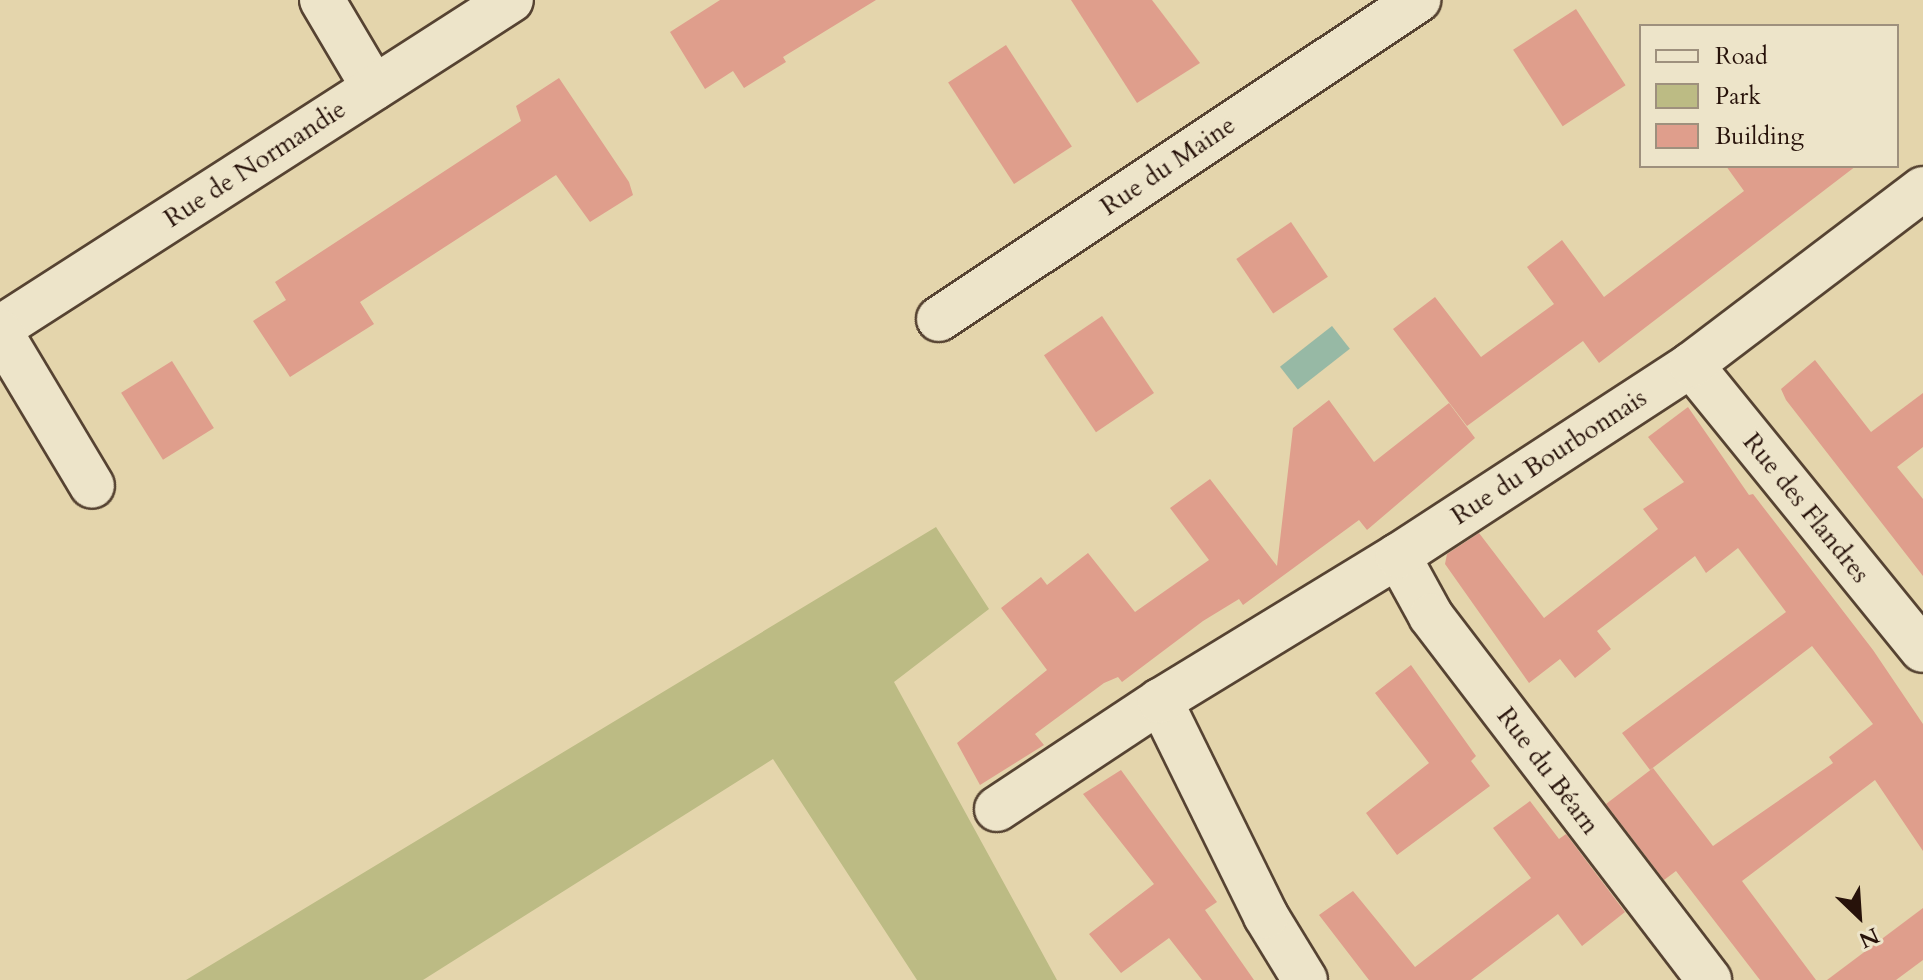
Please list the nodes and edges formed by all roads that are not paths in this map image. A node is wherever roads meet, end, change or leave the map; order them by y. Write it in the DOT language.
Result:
graph roads {
  1 [pos="322,0"];
  2 [pos="511,0"];
  3 [pos="1401,5"];
  4 [pos="374,88"];
  5 [pos="1923,189"];
  6 [pos="939,319"];
  7 [pos="0,330"];
  8 [pos="1691,365"];
  9 [pos="92,486"];
  10 [pos="1398,556"];
  11 [pos="1923,650"];
  12 [pos="1160,701"];
  13 [pos="997,809"];
  14 [pos="1305,980"];
  15 [pos="1709,980"];
  1 -- 4 [label="street"];
  2 -- 4 [label="street, Rue de Normandie"];
  3 -- 6 [label="street, Rue du Maine"];
  4 -- 7 [label="street, Rue de Normandie"];
  5 -- 8 [label="street, Rue du Bourbonnais"];
  7 -- 9 [label="street, Rue de Normandie"];
  8 -- 10 [label="street, Rue du Bourbonnais"];
  8 -- 11 [label="street, Rue des Flandres"];
  10 -- 12 [label="street, Rue du Bourbonnais"];
  10 -- 15 [label="street, Rue du Béarn"];
  12 -- 13 [label="street, Rue du Bourbonnais"];
  12 -- 14 [label="street"];
}
